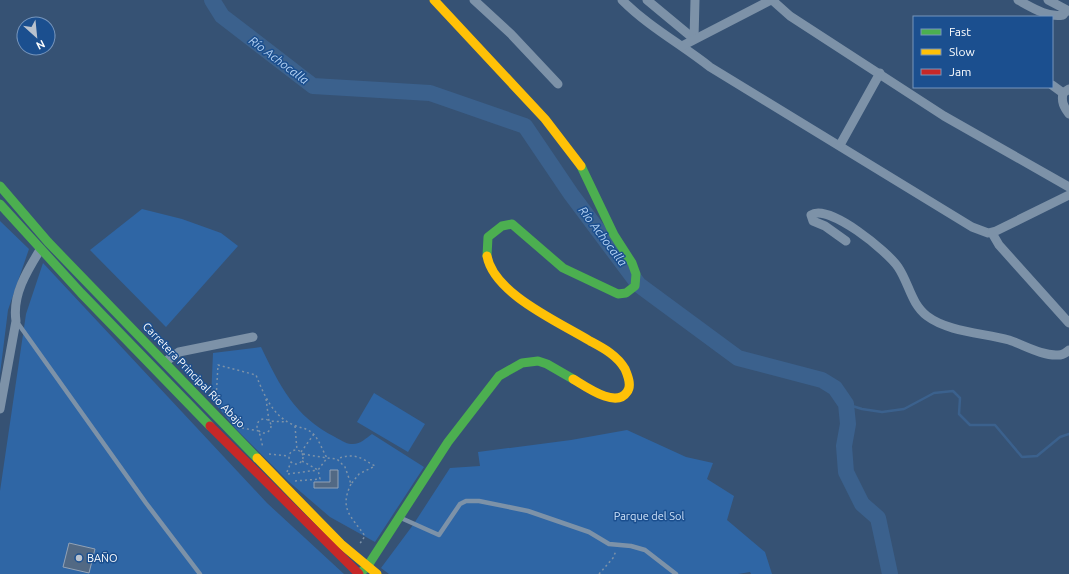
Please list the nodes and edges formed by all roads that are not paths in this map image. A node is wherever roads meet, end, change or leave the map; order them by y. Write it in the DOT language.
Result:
graph roads {
  1 [pos="434,0"];
  2 [pos="474,0"];
  3 [pos="622,0"];
  4 [pos="647,0"];
  5 [pos="695,0"];
  6 [pos="772,0"];
  7 [pos="1018,0"];
  8 [pos="1048,0"];
  9 [pos="1068,11"];
  10 [pos="694,39"];
  11 [pos="682,46"];
  12 [pos="880,73"];
  13 [pos="558,84"];
  14 [pos="1053,85"];
  15 [pos="1066,91"];
  16 [pos="1069,114"];
  17 [pos="840,145"];
  18 [pos="0,186"];
  19 [pos="1069,187"];
  20 [pos="1069,195"];
  21 [pos="0,204"];
  22 [pos="992,232"];
  23 [pos="846,241"];
  24 [pos="48,242"];
  25 [pos="40,250"];
  26 [pos="16,321"];
  27 [pos="1069,323"];
  28 [pos="253,337"];
  29 [pos="1069,350"];
  30 [pos="165,362"];
  31 [pos="0,409"];
  32 [pos="399,517"];
  33 [pos="367,567"];
  34 [pos="200,574"];
  35 [pos="359,574"];
  36 [pos="377,574"];
  37 [pos="676,574"];
  1 -- 32 [label="street"];
  2 -- 13 [label="street"];
  3 -- 11 [label="street"];
  4 -- 10 [label="street"];
  5 -- 10 [label="street"];
  6 -- 10 [label="street"];
  6 -- 12 [label="street"];
  7 -- 9 [label="street"];
  8 -- 9 [label="street"];
  10 -- 11 [label="street"];
  11 -- 17 [label="street"];
  12 -- 17 [label="street"];
  12 -- 19 [label="street"];
  14 -- 15 [label="street"];
  15 -- 16 [label="street"];
  17 -- 22 [label="street"];
  18 -- 24 [label="street, Carretera Principal Río Abajo"];
  20 -- 22 [label="street"];
  21 -- 25 [label="street, Carretera Principal Río Abajo"];
  22 -- 27 [label="street"];
  23 -- 29 [label="street"];
  24 -- 25 [label="street"];
  24 -- 30 [label="street, Carretera Principal Río Abajo"];
  25 -- 26 [label="street"];
  25 -- 35 [label="street, Carretera Principal Río Abajo"];
  26 -- 31 [label="street"];
  26 -- 34 [label="lane"];
  28 -- 30 [label="street"];
  30 -- 33 [label="street, Carretera Principal Río Abajo"];
  32 -- 33 [label="street"];
  32 -- 37 [label="lane"];
  33 -- 35 [label="street"];
  33 -- 36 [label="street, Carretera Principal Río Abajo"];
}
